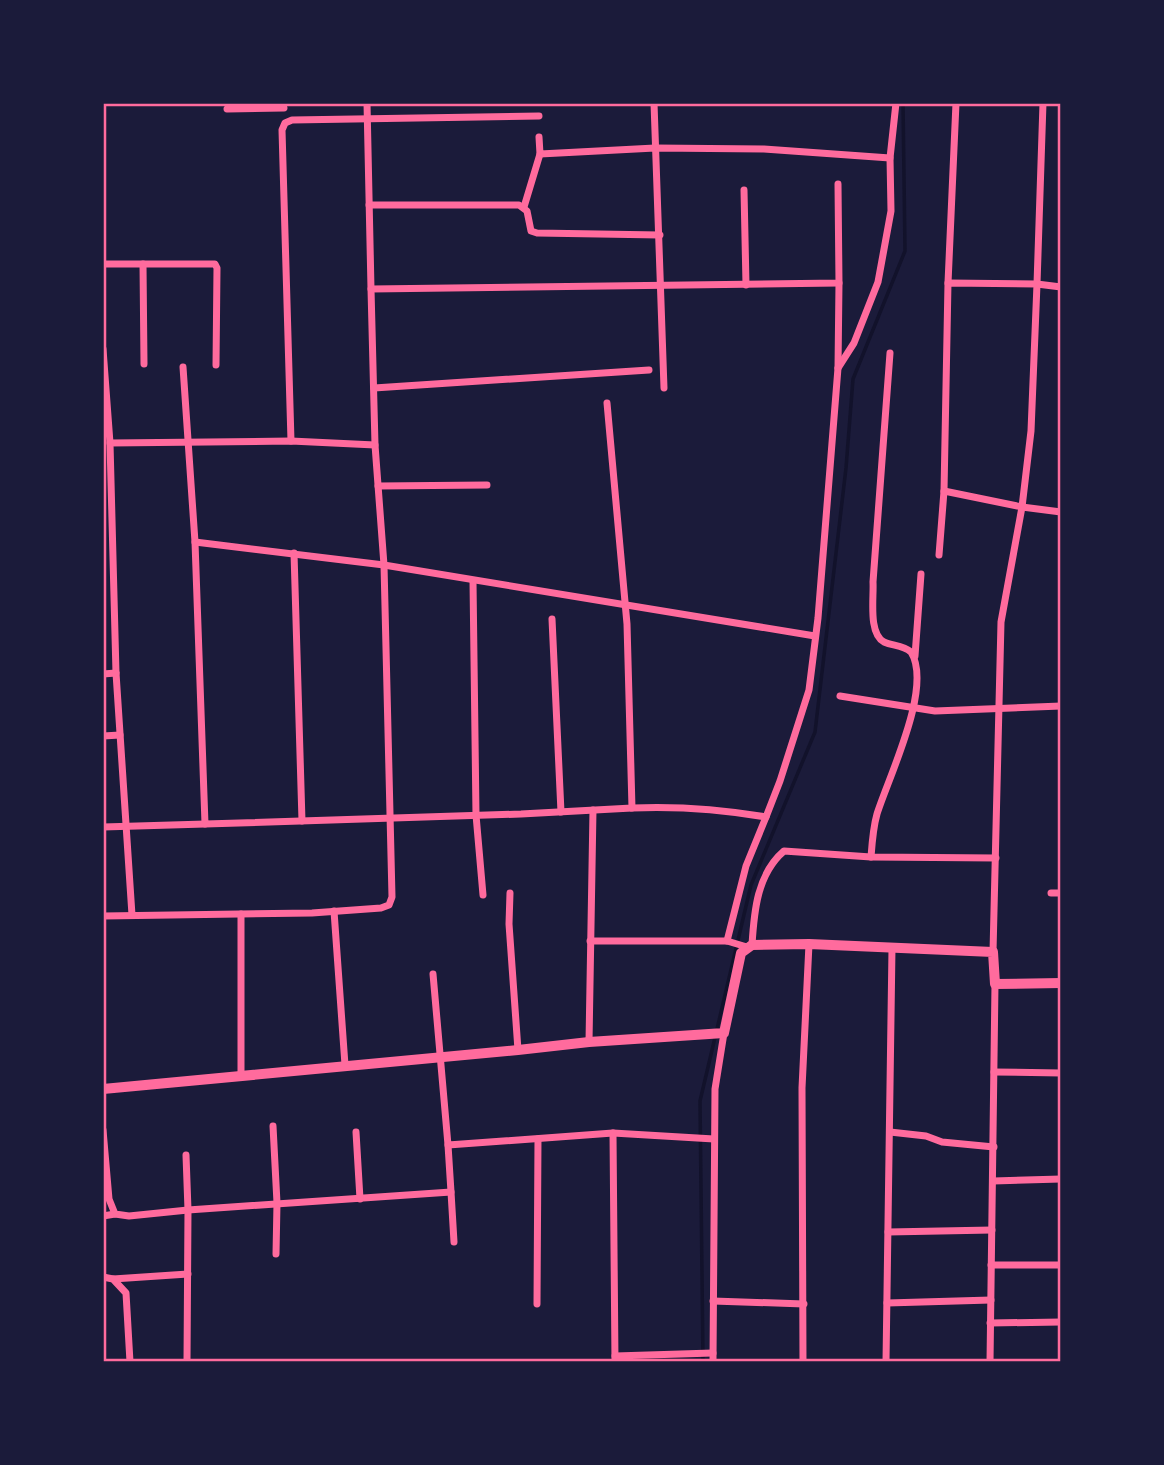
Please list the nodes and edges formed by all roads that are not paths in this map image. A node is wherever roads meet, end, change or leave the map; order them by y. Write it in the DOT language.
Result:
graph roads {
  1 [pos="367,103"];
  2 [pos="654,103"];
  3 [pos="896,103"];
  4 [pos="956,103"];
  5 [pos="1043,103"];
  6 [pos="284,105"];
  7 [pos="228,109"];
  8 [pos="539,116"];
  9 [pos="367,119"];
  10 [pos="285,123"];
  11 [pos="539,137"];
  12 [pos="655,148"];
  13 [pos="540,153"];
  14 [pos="890,158"];
  15 [pos="838,184"];
  16 [pos="744,190"];
  17 [pos="369,205"];
  18 [pos="524,207"];
  19 [pos="660,235"];
  20 [pos="103,264"];
  21 [pos="143,264"];
  22 [pos="839,283"];
  23 [pos="948,283"];
  24 [pos="1037,284"];
  25 [pos="746,285"];
  26 [pos="660,286"];
  27 [pos="1061,287"];
  28 [pos="371,289"];
  29 [pos="103,349"];
  30 [pos="890,353"];
  31 [pos="144,364"];
  32 [pos="216,365"];
  33 [pos="183,368"];
  34 [pos="838,368"];
  35 [pos="649,370"];
  36 [pos="374,388"];
  37 [pos="664,388"];
  38 [pos="607,403"];
  39 [pos="291,441"];
  40 [pos="189,442"];
  41 [pos="110,443"];
  42 [pos="375,445"];
  43 [pos="486,485"];
  44 [pos="379,486"];
  45 [pos="944,491"];
  46 [pos="1022,507"];
  47 [pos="1061,512"];
  48 [pos="195,542"];
  49 [pos="294,553"];
  50 [pos="939,555"];
  51 [pos="384,565"];
  52 [pos="921,574"];
  53 [pos="473,581"];
  54 [pos="625,603"];
  55 [pos="552,620"];
  56 [pos="816,636"];
  57 [pos="915,657"];
  58 [pos="117,673"];
  59 [pos="103,674"];
  60 [pos="840,696"];
  61 [pos="1061,706"];
  62 [pos="914,709"];
  63 [pos="997,710"];
  64 [pos="120,735"];
  65 [pos="103,736"];
  66 [pos="632,808"];
  67 [pos="593,810"];
  68 [pos="561,812"];
  69 [pos="476,815"];
  70 [pos="765,817"];
  71 [pos="390,818"];
  72 [pos="302,821"];
  73 [pos="205,824"];
  74 [pos="126,826"];
  75 [pos="103,827"];
  76 [pos="871,857"];
  77 [pos="996,858"];
  78 [pos="510,893"];
  79 [pos="1061,893"];
  80 [pos="1051,894"];
  81 [pos="483,895"];
  82 [pos="334,911"];
  83 [pos="241,914"];
  84 [pos="132,915"];
  85 [pos="103,916"];
  86 [pos="590,941"];
  87 [pos="730,941"];
  88 [pos="809,944"];
  89 [pos="746,946"];
  90 [pos="892,948"];
  91 [pos="993,952"];
  92 [pos="433,974"];
  93 [pos="1061,983"];
  94 [pos="995,984"];
  95 [pos="723,1033"];
  96 [pos="589,1042"];
  97 [pos="518,1051"];
  98 [pos="440,1058"];
  99 [pos="345,1065"];
  100 [pos="994,1072"];
  101 [pos="1061,1073"];
  102 [pos="242,1074"];
  103 [pos="103,1089"];
  104 [pos="273,1126"];
  105 [pos="103,1130"];
  106 [pos="356,1132"];
  107 [pos="890,1132"];
  108 [pos="613,1133"];
  109 [pos="538,1139"];
  110 [pos="712,1139"];
  111 [pos="448,1144"];
  112 [pos="993,1147"];
  113 [pos="186,1155"];
  114 [pos="1061,1179"];
  115 [pos="993,1181"];
  116 [pos="451,1192"];
  117 [pos="360,1199"];
  118 [pos="277,1203"];
  119 [pos="188,1210"];
  120 [pos="115,1214"];
  121 [pos="103,1216"];
  122 [pos="992,1230"];
  123 [pos="888,1232"];
  124 [pos="454,1242"];
  125 [pos="276,1254"];
  126 [pos="991,1265"];
  127 [pos="1061,1265"];
  128 [pos="188,1274"];
  129 [pos="103,1278"];
  130 [pos="114,1279"];
  131 [pos="991,1300"];
  132 [pos="713,1301"];
  133 [pos="887,1303"];
  134 [pos="537,1304"];
  135 [pos="804,1304"];
  136 [pos="1061,1322"];
  137 [pos="990,1323"];
  138 [pos="712,1356"];
  139 [pos="615,1359"];
  140 [pos="130,1362"];
  141 [pos="187,1362"];
  142 [pos="803,1362"];
  143 [pos="886,1362"];
  144 [pos="990,1362"];
  1 -- 9 [label="street"];
  2 -- 12 [label="street"];
  3 -- 14 [label="street"];
  4 -- 23 [label="street"];
  5 -- 24 [label="street"];
  6 -- 7 [label="street"];
  6 -- 10 [label="street"];
  8 -- 9 [label="street"];
  9 -- 10 [label="street"];
  9 -- 17 [label="street"];
  10 -- 39 [label="street"];
  11 -- 13 [label="street"];
  12 -- 13 [label="street"];
  12 -- 14 [label="street"];
  12 -- 19 [label="street"];
  13 -- 18 [label="street"];
  14 -- 34 [label="street"];
  15 -- 22 [label="street"];
  16 -- 25 [label="street"];
  17 -- 18 [label="street"];
  17 -- 28 [label="street"];
  18 -- 19 [label="street"];
  19 -- 26 [label="street"];
  20 -- 21 [label="street"];
  21 -- 31 [label="street"];
  21 -- 32 [label="street"];
  22 -- 25 [label="street"];
  22 -- 34 [label="street"];
  23 -- 24 [label="street"];
  23 -- 45 [label="street"];
  24 -- 27 [label="street"];
  24 -- 46 [label="street"];
  25 -- 26 [label="street"];
  26 -- 28 [label="street"];
  26 -- 37 [label="street"];
  28 -- 36 [label="street"];
  29 -- 41 [label="street"];
  30 -- 57 [label="street"];
  33 -- 40 [label="street"];
  34 -- 56 [label="street"];
  35 -- 36 [label="street"];
  36 -- 42 [label="street"];
  38 -- 54 [label="street"];
  39 -- 40 [label="street"];
  39 -- 42 [label="street"];
  40 -- 41 [label="street"];
  40 -- 48 [label="street"];
  41 -- 58 [label="street"];
  42 -- 44 [label="street"];
  43 -- 44 [label="street"];
  44 -- 51 [label="street"];
  45 -- 46 [label="street"];
  45 -- 50 [label="street"];
  46 -- 47 [label="street"];
  46 -- 63 [label="street"];
  48 -- 49 [label="street"];
  48 -- 73 [label="street"];
  49 -- 51 [label="street"];
  49 -- 72 [label="street"];
  51 -- 53 [label="street"];
  51 -- 71 [label="street"];
  52 -- 57 [label="street"];
  53 -- 54 [label="street"];
  53 -- 69 [label="street"];
  54 -- 56 [label="street"];
  54 -- 66 [label="street"];
  55 -- 68 [label="street"];
  56 -- 70 [label="street"];
  57 -- 62 [label="street"];
  58 -- 59 [label="street"];
  58 -- 64 [label="street"];
  60 -- 62 [label="street"];
  61 -- 63 [label="street"];
  62 -- 63 [label="street"];
  62 -- 76 [label="street"];
  63 -- 77 [label="street"];
  64 -- 65 [label="street"];
  64 -- 74 [label="street"];
  66 -- 67 [label="street"];
  66 -- 70 [label="street"];
  67 -- 68 [label="street"];
  67 -- 86 [label="street"];
  68 -- 69 [label="street"];
  69 -- 71 [label="street"];
  69 -- 81 [label="street"];
  70 -- 87 [label="street"];
  71 -- 72 [label="street"];
  71 -- 82 [label="street"];
  72 -- 73 [label="street"];
  73 -- 74 [label="street"];
  74 -- 75 [label="street"];
  74 -- 84 [label="street"];
  76 -- 77 [label="street"];
  76 -- 89 [label="street"];
  77 -- 91 [label="street"];
  78 -- 97 [label="street"];
  79 -- 80 [label="street"];
  82 -- 83 [label="street"];
  82 -- 99 [label="street"];
  83 -- 84 [label="street"];
  83 -- 102 [label="street"];
  84 -- 85 [label="street"];
  86 -- 87 [label="street"];
  86 -- 96 [label="street"];
  87 -- 89 [label="street"];
  88 -- 89 [label="main road"];
  88 -- 90 [label="main road"];
  88 -- 135 [label="street"];
  89 -- 95 [label="main road"];
  90 -- 91 [label="main road"];
  90 -- 107 [label="street"];
  91 -- 94 [label="main road"];
  92 -- 98 [label="street"];
  93 -- 94 [label="main road"];
  94 -- 100 [label="street"];
  95 -- 96 [label="main road"];
  95 -- 110 [label="street"];
  96 -- 97 [label="main road"];
  97 -- 98 [label="main road"];
  98 -- 99 [label="main road"];
  98 -- 111 [label="street"];
  99 -- 102 [label="main road"];
  100 -- 101 [label="street"];
  100 -- 112 [label="street"];
  102 -- 103 [label="main road"];
  104 -- 118 [label="street"];
  105 -- 120 [label="street"];
  106 -- 117 [label="street"];
  107 -- 112 [label="street"];
  107 -- 123 [label="street"];
  108 -- 109 [label="street"];
  108 -- 110 [label="street"];
  108 -- 139 [label="street"];
  109 -- 111 [label="street"];
  109 -- 134 [label="street"];
  110 -- 132 [label="street"];
  111 -- 116 [label="street"];
  112 -- 115 [label="street"];
  113 -- 119 [label="street"];
  114 -- 115 [label="street"];
  115 -- 122 [label="street"];
  116 -- 117 [label="street"];
  116 -- 124 [label="street"];
  117 -- 118 [label="street"];
  118 -- 119 [label="street"];
  118 -- 125 [label="street"];
  119 -- 120 [label="street"];
  119 -- 128 [label="street"];
  120 -- 121 [label="street"];
  122 -- 123 [label="street"];
  122 -- 126 [label="street"];
  123 -- 133 [label="street"];
  126 -- 127 [label="street"];
  126 -- 131 [label="street"];
  128 -- 130 [label="street"];
  128 -- 141 [label="street"];
  129 -- 130 [label="street"];
  130 -- 140 [label="street"];
  131 -- 133 [label="street"];
  131 -- 137 [label="street"];
  132 -- 135 [label="street"];
  132 -- 138 [label="street"];
  133 -- 143 [label="street"];
  135 -- 142 [label="street"];
  136 -- 137 [label="street"];
  137 -- 144 [label="street"];
  138 -- 139 [label="street"];
}
